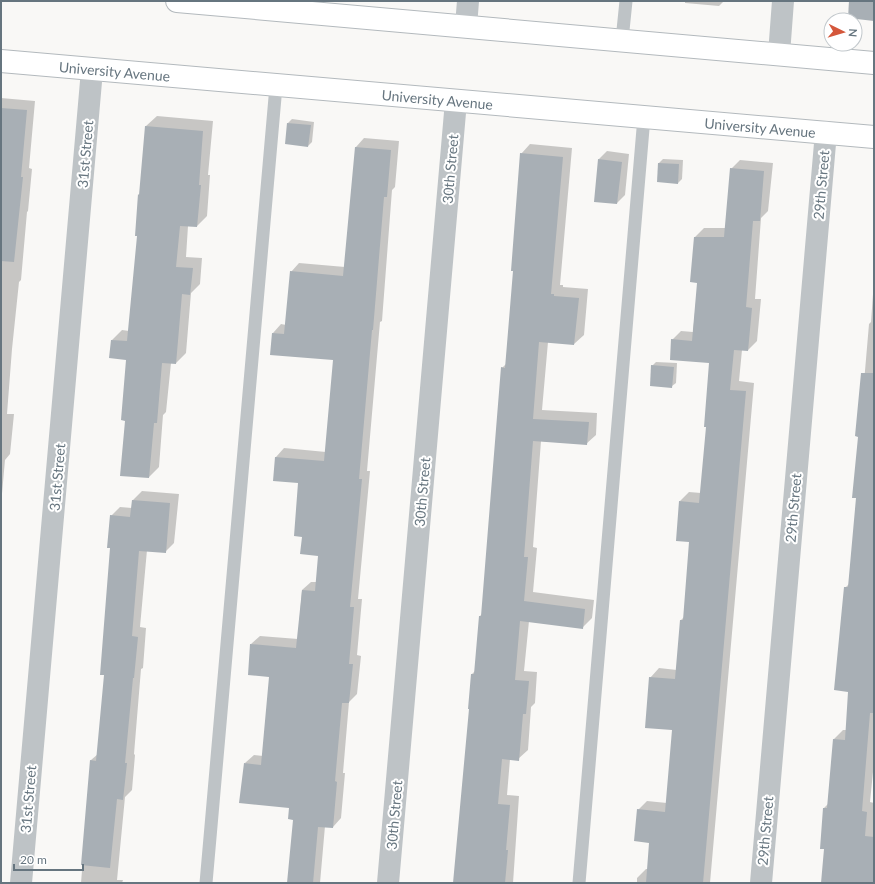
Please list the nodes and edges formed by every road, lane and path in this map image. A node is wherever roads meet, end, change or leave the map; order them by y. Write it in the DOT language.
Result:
graph roads {
  1 [pos="177,1"];
  2 [pos="468,1"];
  3 [pos="626,1"];
  4 [pos="783,1"];
  5 [pos="282,5"];
  6 [pos="466,26"];
  7 [pos="622,40"];
  8 [pos="778,54"];
  9 [pos="1,61"];
  10 [pos="874,62"];
  11 [pos="92,70"];
  12 [pos="276,86"];
  13 [pos="456,101"];
  14 [pos="644,117"];
  15 [pos="826,132"];
  16 [pos="874,137"];
  17 [pos="21,883"];
  18 [pos="206,883"];
  19 [pos="388,883"];
  20 [pos="579,883"];
  21 [pos="761,883"];
  1 -- 5 [label="main road"];
  2 -- 6 [label="street"];
  3 -- 7 [label="lane"];
  4 -- 8 [label="street"];
  5 -- 6 [label="main road"];
  6 -- 7 [label="main road"];
  7 -- 8 [label="main road"];
  8 -- 10 [label="main road"];
  9 -- 11 [label="main road, University Avenue"];
  11 -- 12 [label="main road, University Avenue"];
  11 -- 17 [label="street, 31st Street"];
  12 -- 13 [label="main road, University Avenue"];
  12 -- 18 [label="lane"];
  13 -- 14 [label="main road, University Avenue"];
  13 -- 19 [label="street, 30th Street"];
  14 -- 15 [label="main road, University Avenue"];
  14 -- 20 [label="lane"];
  15 -- 16 [label="main road, University Avenue"];
  15 -- 21 [label="street, 29th Street"];
}
